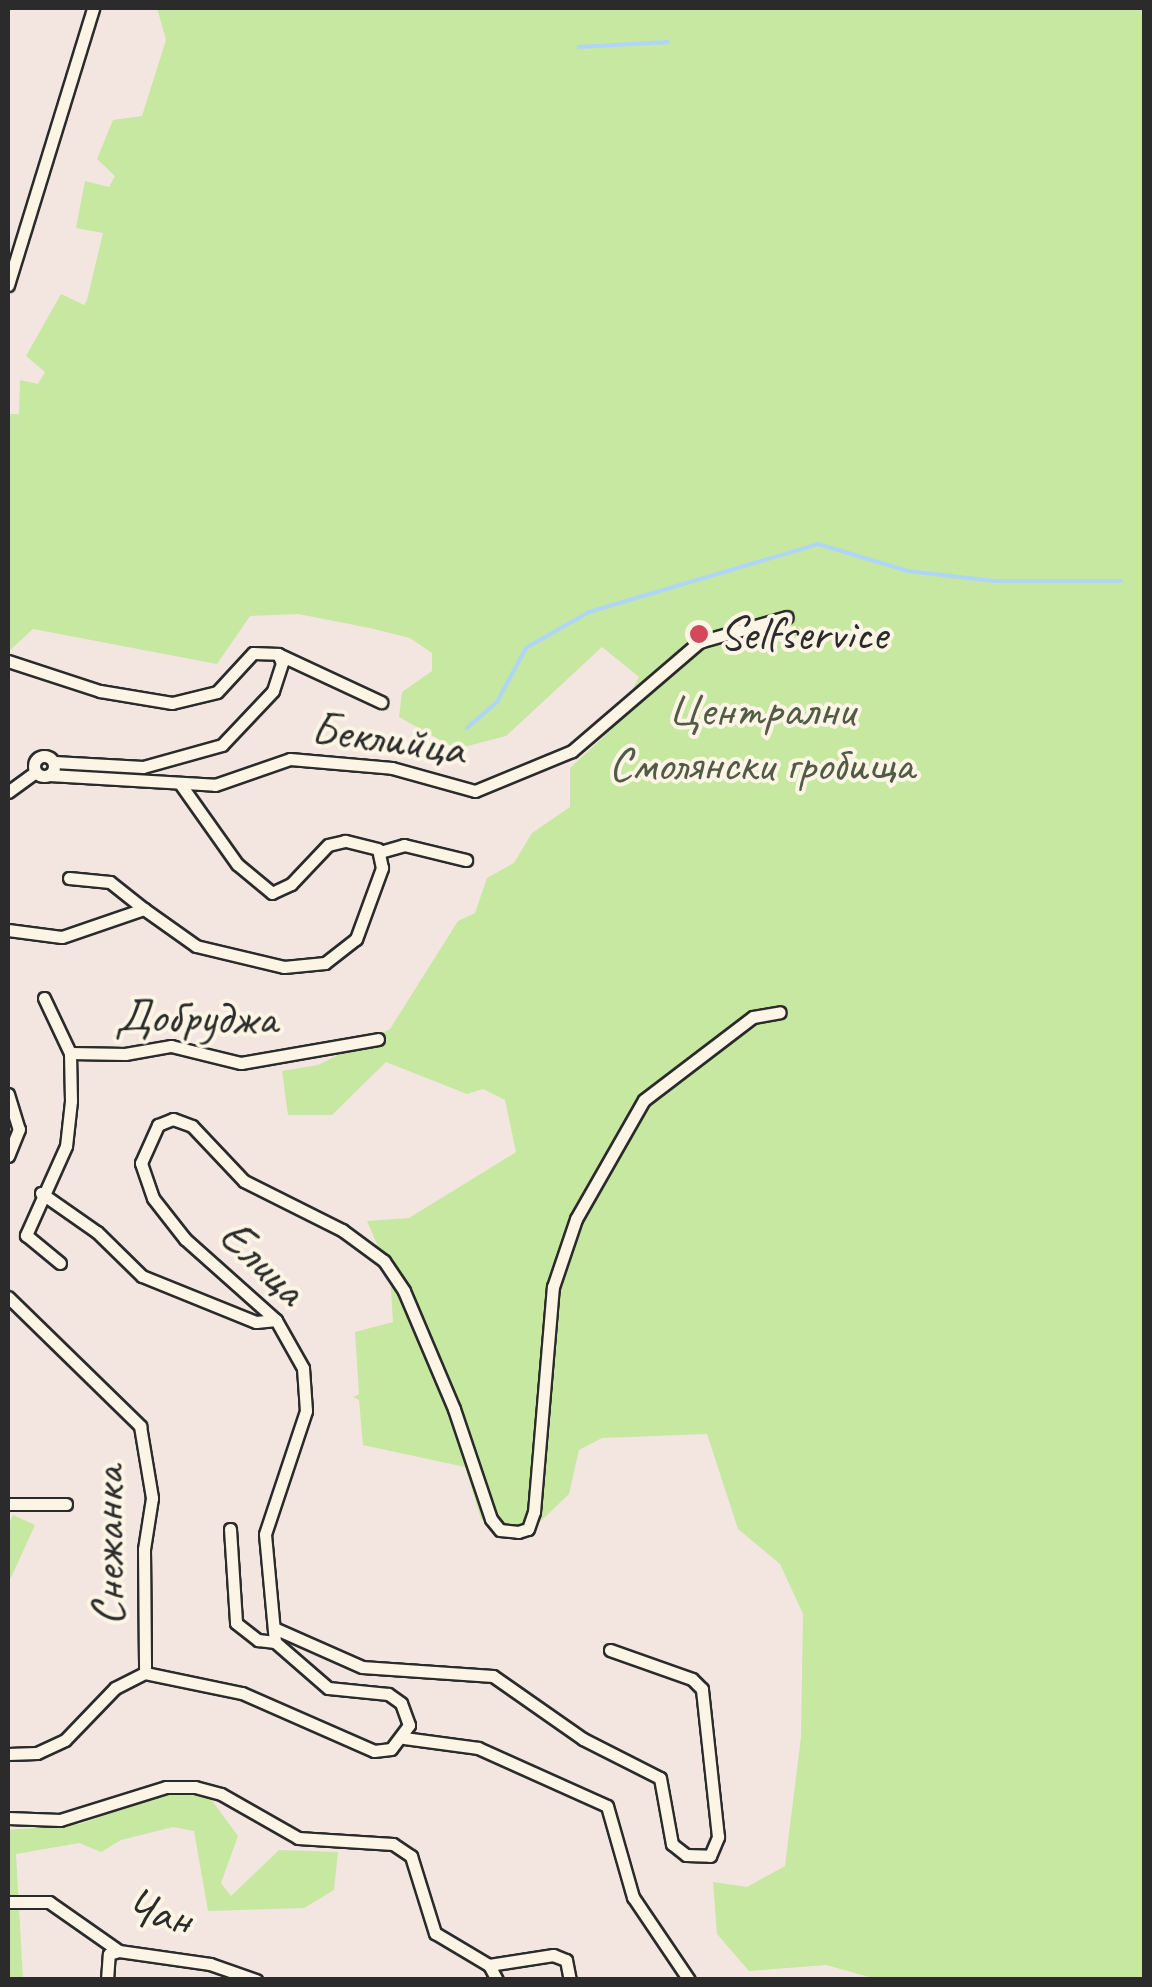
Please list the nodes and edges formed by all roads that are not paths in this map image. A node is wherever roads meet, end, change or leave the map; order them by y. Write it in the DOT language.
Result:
graph roads {
  1 [pos="93,8"];
  2 [pos="8,284"];
  3 [pos="787,617"];
  4 [pos="278,654"];
  5 [pos="8,661"];
  6 [pos="381,702"];
  7 [pos="52,769"];
  8 [pos="36,772"];
  9 [pos="180,785"];
  10 [pos="8,792"];
  11 [pos="380,852"];
  12 [pos="466,860"];
  13 [pos="68,878"];
  14 [pos="144,909"];
  15 [pos="8,930"];
  16 [pos="44,998"];
  17 [pos="780,1012"];
  18 [pos="378,1038"];
  19 [pos="70,1053"];
  20 [pos="8,1094"];
  21 [pos="8,1156"];
  22 [pos="41,1193"];
  23 [pos="60,1262"];
  24 [pos="8,1296"];
  25 [pos="276,1320"];
  26 [pos="8,1504"];
  27 [pos="66,1504"];
  28 [pos="230,1529"];
  29 [pos="274,1628"];
  30 [pos="276,1642"];
  31 [pos="610,1650"];
  32 [pos="145,1673"];
  33 [pos="404,1738"];
  34 [pos="8,1754"];
  35 [pos="8,1818"];
  36 [pos="10,1902"];
  37 [pos="119,1951"];
  38 [pos="488,1966"];
  39 [pos="237,1976"];
  40 [pos="108,1980"];
  41 [pos="256,1980"];
  42 [pos="498,1980"];
  43 [pos="570,1980"];
  44 [pos="689,1980"];
  1 -- 2 [label="street"];
  3 -- 9 [label="street, Беклийца"];
  4 -- 5 [label="street"];
  4 -- 6 [label="street"];
  4 -- 7 [label="street"];
  7 -- 8 [label="street"];
  7 -- 8 [label="street"];
  7 -- 9 [label="street, Беклийца"];
  8 -- 10 [label="street"];
  9 -- 11 [label="street"];
  11 -- 12 [label="street"];
  11 -- 14 [label="street"];
  13 -- 14 [label="street"];
  14 -- 15 [label="street"];
  16 -- 19 [label="street, Добруджа"];
  17 -- 25 [label="street, Елица"];
  18 -- 19 [label="street, Добруджа"];
  19 -- 22 [label="street, Добруджа"];
  20 -- 21 [label="street"];
  22 -- 23 [label="street, Добруджа"];
  22 -- 25 [label="street"];
  24 -- 32 [label="street, Снежанка"];
  25 -- 29 [label="street, Елица"];
  26 -- 27 [label="street"];
  28 -- 30 [label="street"];
  29 -- 30 [label="street, Елица"];
  29 -- 31 [label="street"];
  30 -- 33 [label="street"];
  32 -- 33 [label="street"];
  32 -- 34 [label="street"];
  33 -- 44 [label="street"];
  35 -- 38 [label="street"];
  36 -- 37 [label="street, Чан"];
  37 -- 39 [label="street, Чан"];
  37 -- 40 [label="street"];
  38 -- 42 [label="street"];
  38 -- 43 [label="street"];
  39 -- 41 [label="street, Чан"];
}
